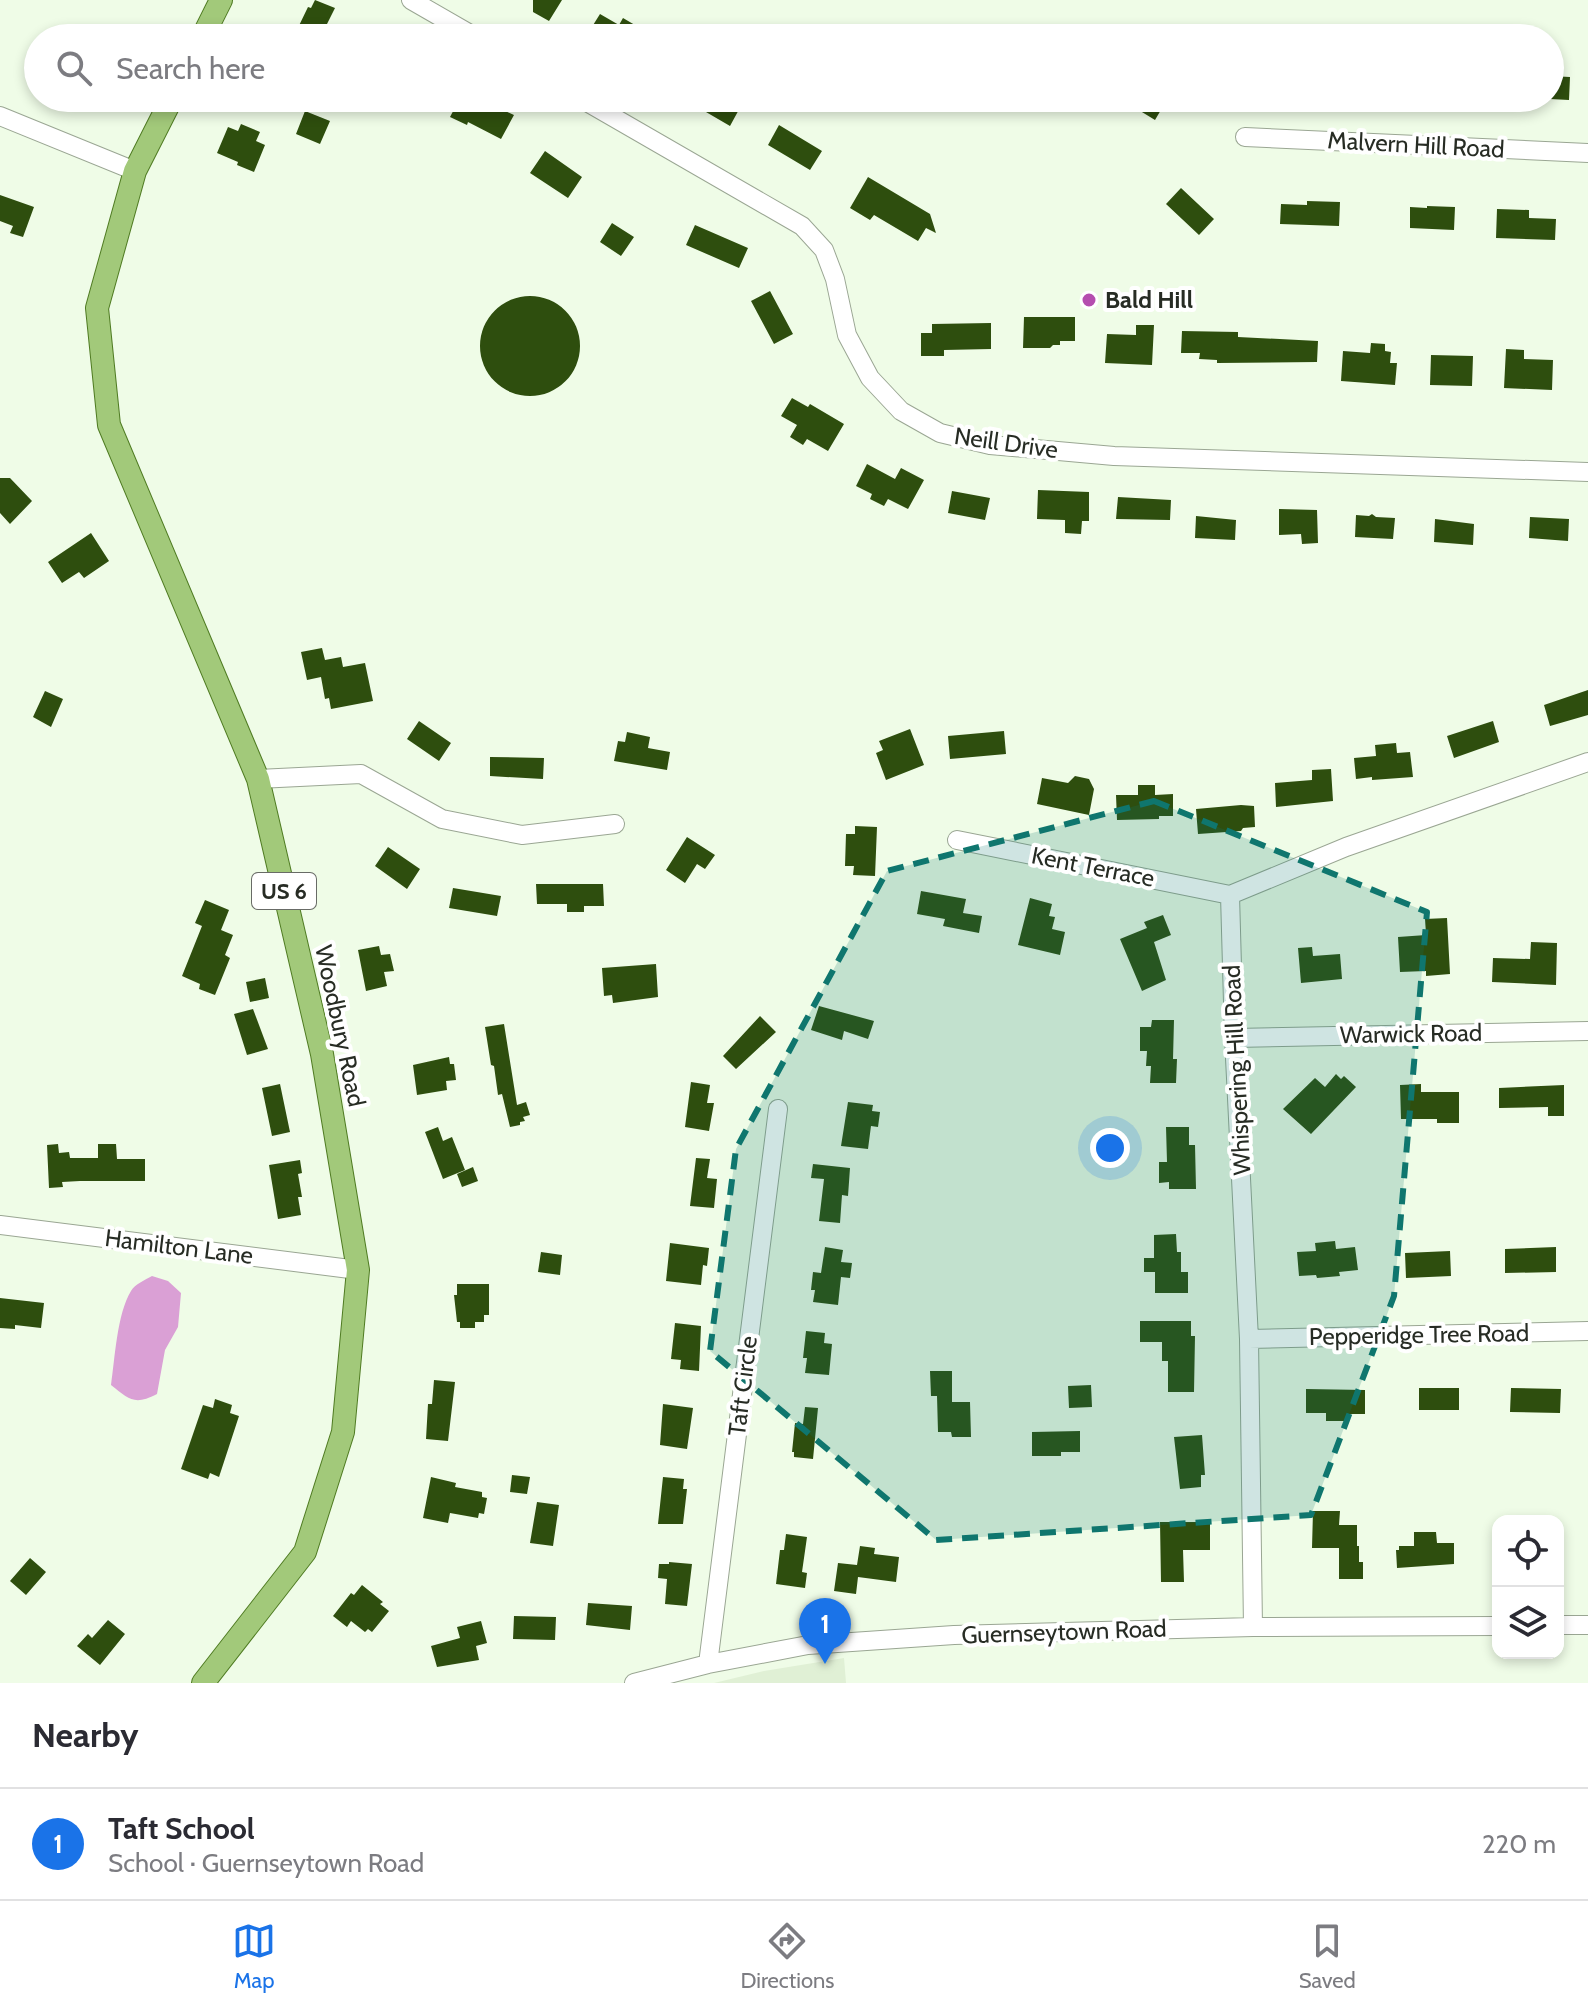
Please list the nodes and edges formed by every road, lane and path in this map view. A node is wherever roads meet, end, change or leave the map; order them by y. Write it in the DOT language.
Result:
graph roads {
  1 [pos="221,0"];
  2 [pos="411,0"];
  3 [pos="209,24"];
  4 [pos="453,24"];
  5 [pos="165,112"];
  6 [pos="604,112"];
  7 [pos="0,116"];
  8 [pos="1245,137"];
  9 [pos="1588,153"];
  10 [pos="135,171"];
  11 [pos="1588,472"];
  12 [pos="1588,762"];
  13 [pos="258,779"];
  14 [pos="615,824"];
  15 [pos="957,840"];
  16 [pos="1230,895"];
  17 [pos="1588,1031"];
  18 [pos="1234,1038"];
  19 [pos="778,1109"];
  20 [pos="0,1225"];
  21 [pos="358,1270"];
  22 [pos="1588,1331"];
  23 [pos="1249,1339"];
  24 [pos="1564,1625"];
  25 [pos="1588,1625"];
  26 [pos="1492,1626"];
  27 [pos="1253,1627"];
  28 [pos="708,1664"];
  29 [pos="203,1683"];
  30 [pos="634,1683"];
  1 -- 3 [label="main road"];
  2 -- 4 [label="street"];
  5 -- 10 [label="main road, Woodbury Road / US 6"];
  6 -- 11 [label="street, Neill Drive"];
  7 -- 10 [label="street"];
  8 -- 9 [label="street, Malvern Hill Road"];
  10 -- 13 [label="main road, Woodbury Road / US 6"];
  12 -- 16 [label="street"];
  13 -- 14 [label="street"];
  13 -- 21 [label="main road, Woodbury Road / US 6"];
  15 -- 16 [label="street, Kent Terrace"];
  16 -- 18 [label="street, Whispering Hill Road"];
  17 -- 18 [label="street, Warwick Road"];
  18 -- 23 [label="street, Whispering Hill Road"];
  19 -- 28 [label="street, Taft Circle"];
  20 -- 21 [label="street, Hamilton Lane"];
  21 -- 29 [label="main road, Woodbury Road / US 6"];
  22 -- 23 [label="street, Pepperidge Tree Road"];
  23 -- 27 [label="street, Whispering Hill Road"];
  24 -- 25 [label="street"];
  26 -- 27 [label="street, Guernseytown Road"];
  27 -- 28 [label="street, Guernseytown Road"];
  28 -- 30 [label="street, Guernseytown Road"];
}
